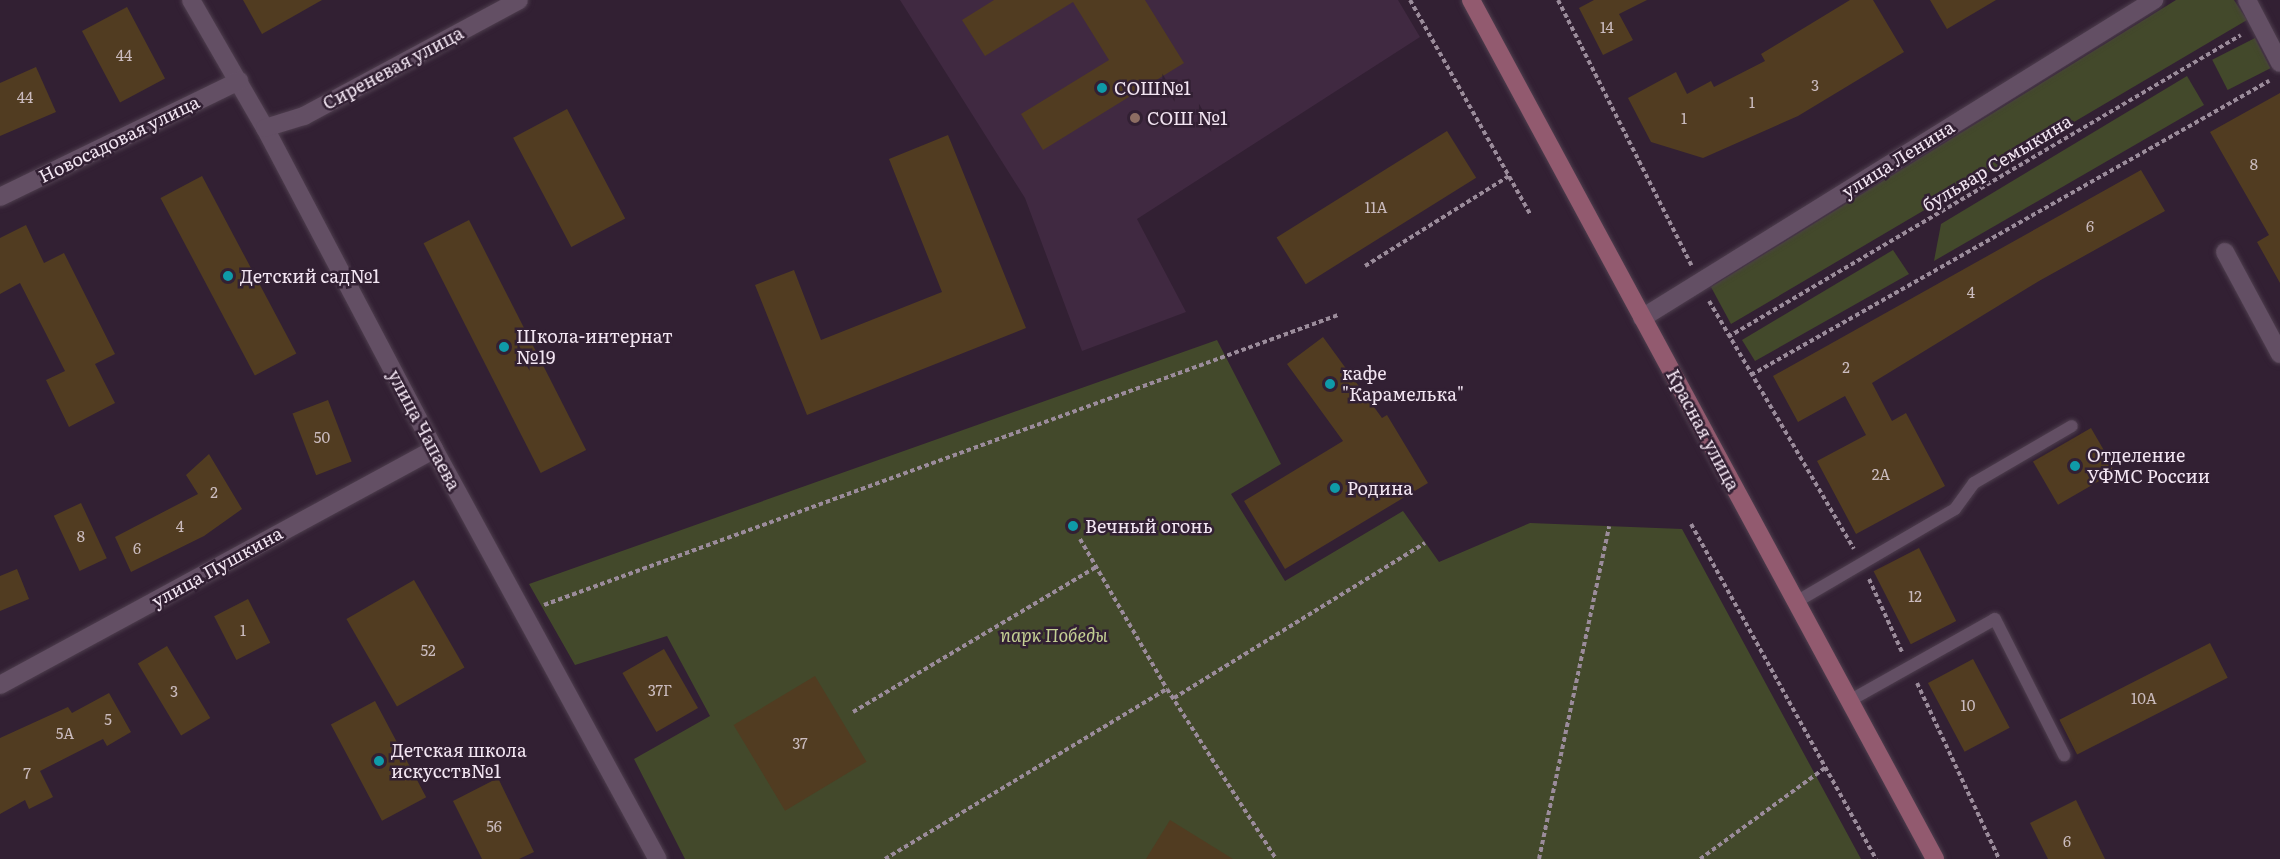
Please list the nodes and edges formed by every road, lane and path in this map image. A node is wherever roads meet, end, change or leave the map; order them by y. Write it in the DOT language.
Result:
graph roads {
  1 [pos="191,0"];
  2 [pos="519,0"];
  3 [pos="1410,0"];
  4 [pos="1471,0"];
  5 [pos="1558,0"];
  6 [pos="2154,0"];
  7 [pos="2247,0"];
  8 [pos="2259,23"];
  9 [pos="2280,63"];
  10 [pos="2280,74"];
  11 [pos="239,81"];
  12 [pos="265,128"];
  13 [pos="1509,176"];
  14 [pos="0,197"];
  15 [pos="1530,214"];
  16 [pos="2225,252"];
  17 [pos="1365,266"];
  18 [pos="1700,283"];
  19 [pos="1338,315"];
  20 [pos="1642,318"];
  21 [pos="1728,337"];
  22 [pos="2280,354"];
  23 [pos="1751,375"];
  24 [pos="2072,426"];
  25 [pos="434,449"];
  26 [pos="1691,524"];
  27 [pos="1609,526"];
  28 [pos="1080,539"];
  29 [pos="1425,543"];
  30 [pos="1861,561"];
  31 [pos="1096,567"];
  32 [pos="1796,602"];
  33 [pos="523,613"];
  34 [pos="1908,665"];
  35 [pos="0,685"];
  36 [pos="1167,688"];
  37 [pos="1174,698"];
  38 [pos="1849,701"];
  39 [pos="853,712"];
  40 [pos="2064,755"];
  41 [pos="1826,767"];
  42 [pos="658,859"];
  43 [pos="885,859"];
  44 [pos="1276,859"];
  45 [pos="1539,859"];
  46 [pos="1700,859"];
  47 [pos="1876,859"];
  48 [pos="1935,859"];
  49 [pos="1999,859"];
  1 -- 11 [label="street, улица Чапаева"];
  2 -- 12 [label="street, Сиреневая улица"];
  3 -- 13 [label="path"];
  4 -- 20 [label="street, Красная улица"];
  5 -- 18 [label="path"];
  6 -- 18 [label="street, улица Ленина"];
  7 -- 8 [label="street"];
  8 -- 9 [label="street"];
  8 -- 21 [label="path, бульвар Семыкина"];
  10 -- 23 [label="path"];
  11 -- 12 [label="street, улица Чапаева"];
  11 -- 14 [label="street, Новосадовая улица"];
  12 -- 25 [label="street, улица Чапаева"];
  13 -- 15 [label="path"];
  13 -- 17 [label="path"];
  16 -- 22 [label="street"];
  18 -- 20 [label="street, улица Ленина"];
  18 -- 21 [label="path"];
  19 -- 33 [label="path"];
  20 -- 32 [label="street, Красная улица"];
  21 -- 23 [label="path"];
  23 -- 30 [label="path"];
  24 -- 30 [label="lane"];
  25 -- 33 [label="street, улица Чапаева"];
  25 -- 35 [label="street, улица Пушкина"];
  26 -- 41 [label="path"];
  27 -- 45 [label="path"];
  28 -- 31 [label="path"];
  29 -- 37 [label="path"];
  30 -- 32 [label="lane"];
  30 -- 34 [label="path"];
  31 -- 36 [label="path"];
  31 -- 39 [label="path"];
  32 -- 38 [label="street, Красная улица"];
  33 -- 42 [label="street, улица Чапаева"];
  34 -- 38 [label="lane"];
  34 -- 40 [label="lane"];
  34 -- 49 [label="path"];
  36 -- 37 [label="path"];
  36 -- 43 [label="path"];
  37 -- 44 [label="path"];
  38 -- 48 [label="street, Красная улица"];
  41 -- 46 [label="path"];
  41 -- 47 [label="path"];
}
